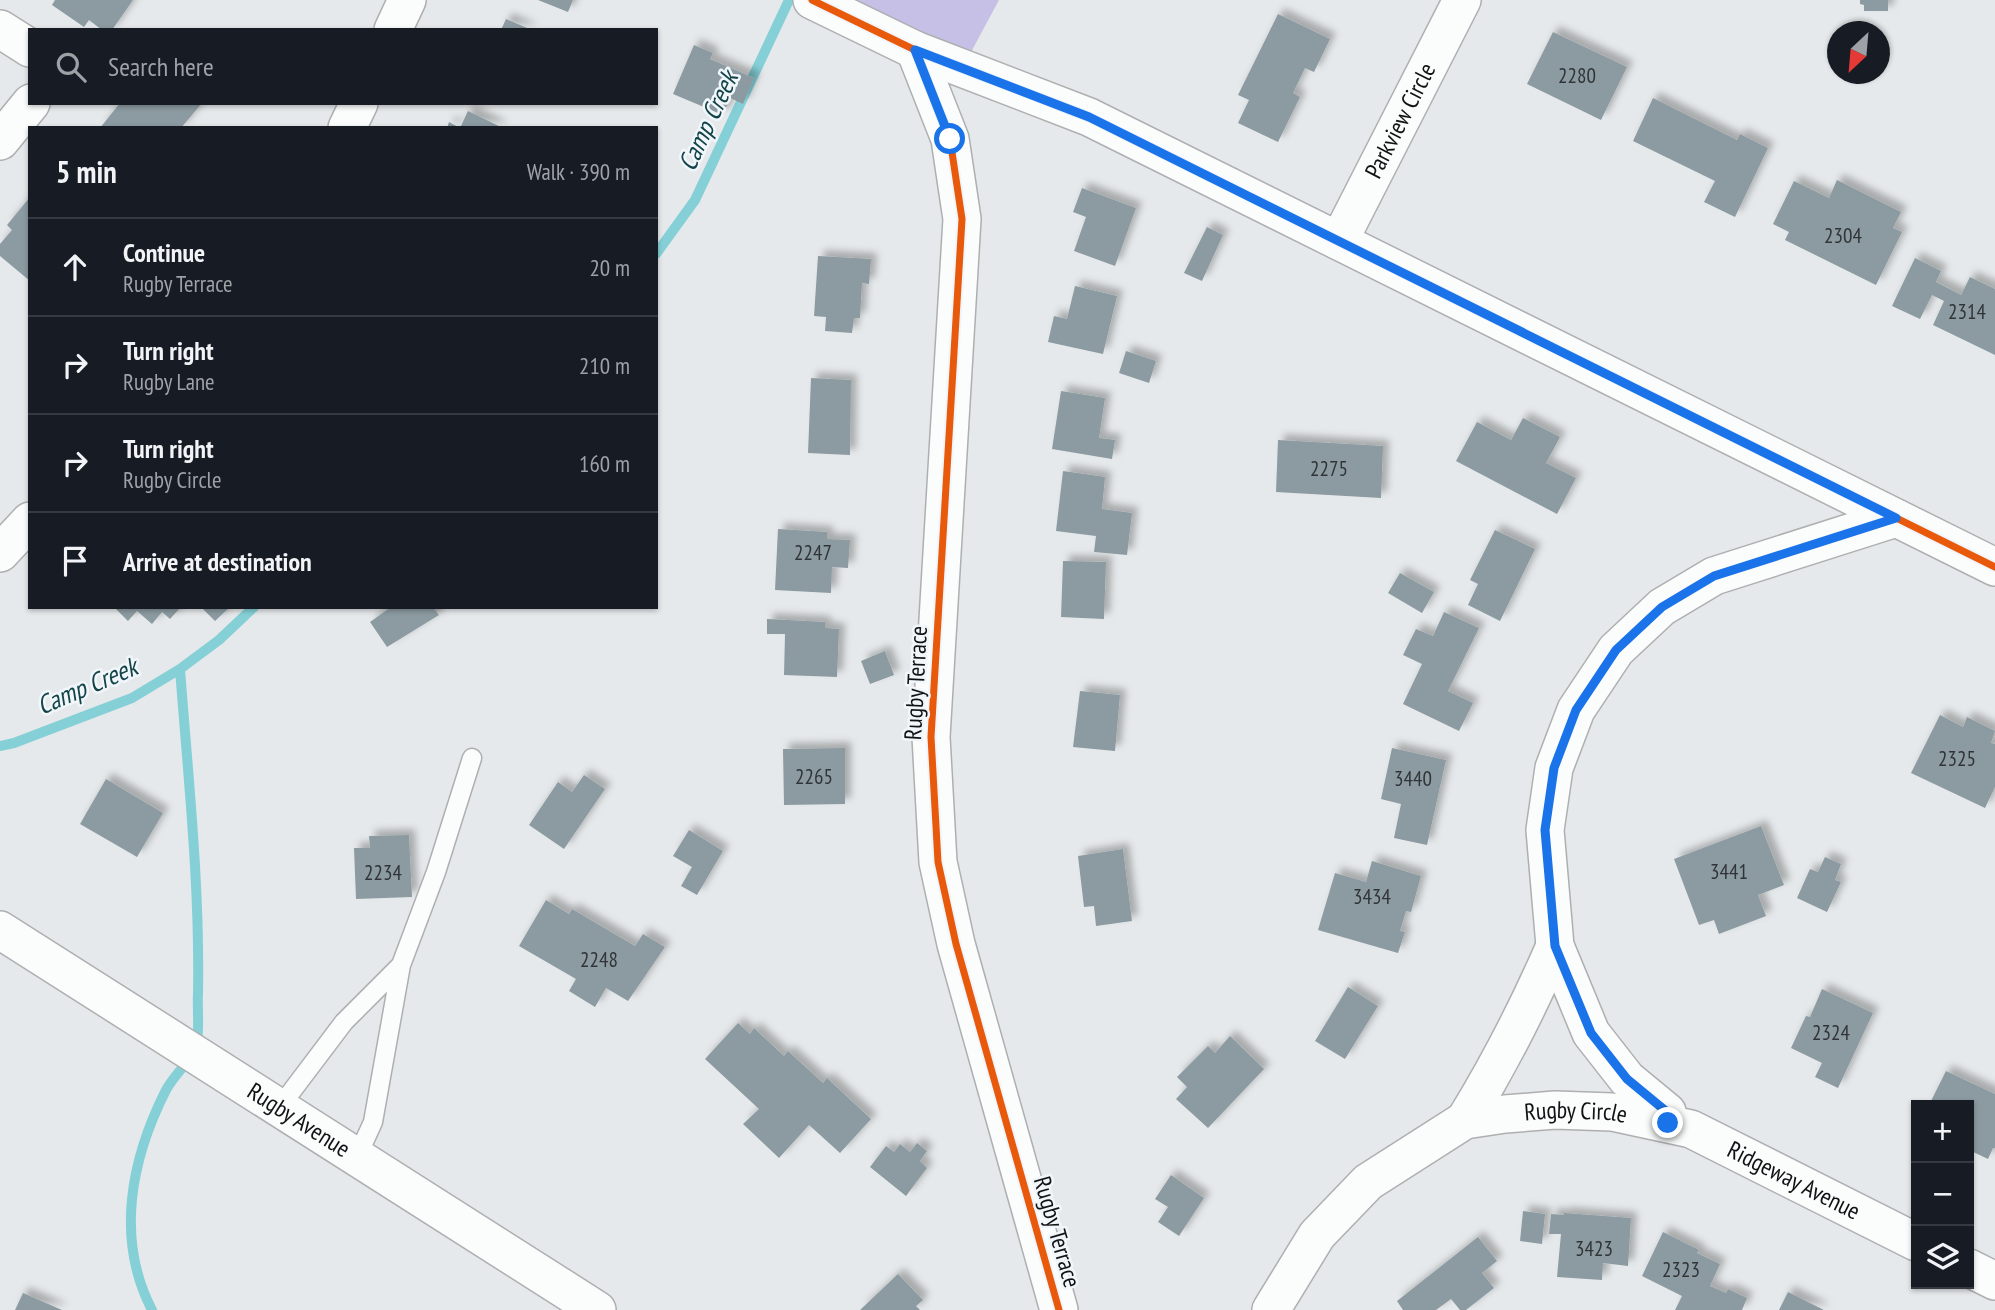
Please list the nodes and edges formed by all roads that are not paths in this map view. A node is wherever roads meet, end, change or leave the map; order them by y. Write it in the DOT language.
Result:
graph roads {
  1 [pos="407,0"];
  2 [pos="812,0"];
  3 [pos="1462,0"];
  4 [pos="394,28"];
  5 [pos="0,29"];
  6 [pos="28,47"];
  7 [pos="915,50"];
  8 [pos="29,105"];
  9 [pos="358,105"];
  10 [pos="348,126"];
  11 [pos="0,141"];
  12 [pos="1339,241"];
  13 [pos="1896,518"];
  14 [pos="28,523"];
  15 [pos="0,553"];
  16 [pos="1995,567"];
  17 [pos="472,758"];
  18 [pos="0,930"];
  19 [pos="1555,946"];
  20 [pos="401,965"];
  21 [pos="279,1108"];
  22 [pos="1465,1119"];
  23 [pos="1668,1123"];
  24 [pos="357,1157"];
  25 [pos="1911,1239"];
  26 [pos="1974,1270"];
  27 [pos="1995,1281"];
  28 [pos="597,1310"];
  29 [pos="1059,1310"];
  30 [pos="1270,1310"];
  1 -- 4 [label="street"];
  2 -- 7 [label="street"];
  3 -- 12 [label="street, Parkview Circle"];
  5 -- 6 [label="street"];
  7 -- 12 [label="street"];
  7 -- 29 [label="street, Rugby Terrace"];
  8 -- 11 [label="street"];
  9 -- 10 [label="street"];
  12 -- 13 [label="street"];
  13 -- 16 [label="street"];
  13 -- 19 [label="street, Rugby Circle"];
  14 -- 15 [label="street"];
  17 -- 20 [label="lane"];
  18 -- 21 [label="street, Rugby Avenue"];
  19 -- 22 [label="street"];
  19 -- 23 [label="street, Rugby Circle"];
  20 -- 21 [label="lane"];
  20 -- 24 [label="lane"];
  21 -- 24 [label="street, Rugby Avenue"];
  22 -- 23 [label="street, Rugby Circle"];
  22 -- 30 [label="street, Rugby Circle"];
  23 -- 25 [label="street, Ridgeway Avenue"];
  24 -- 28 [label="street, Rugby Avenue"];
  26 -- 27 [label="street"];
}
